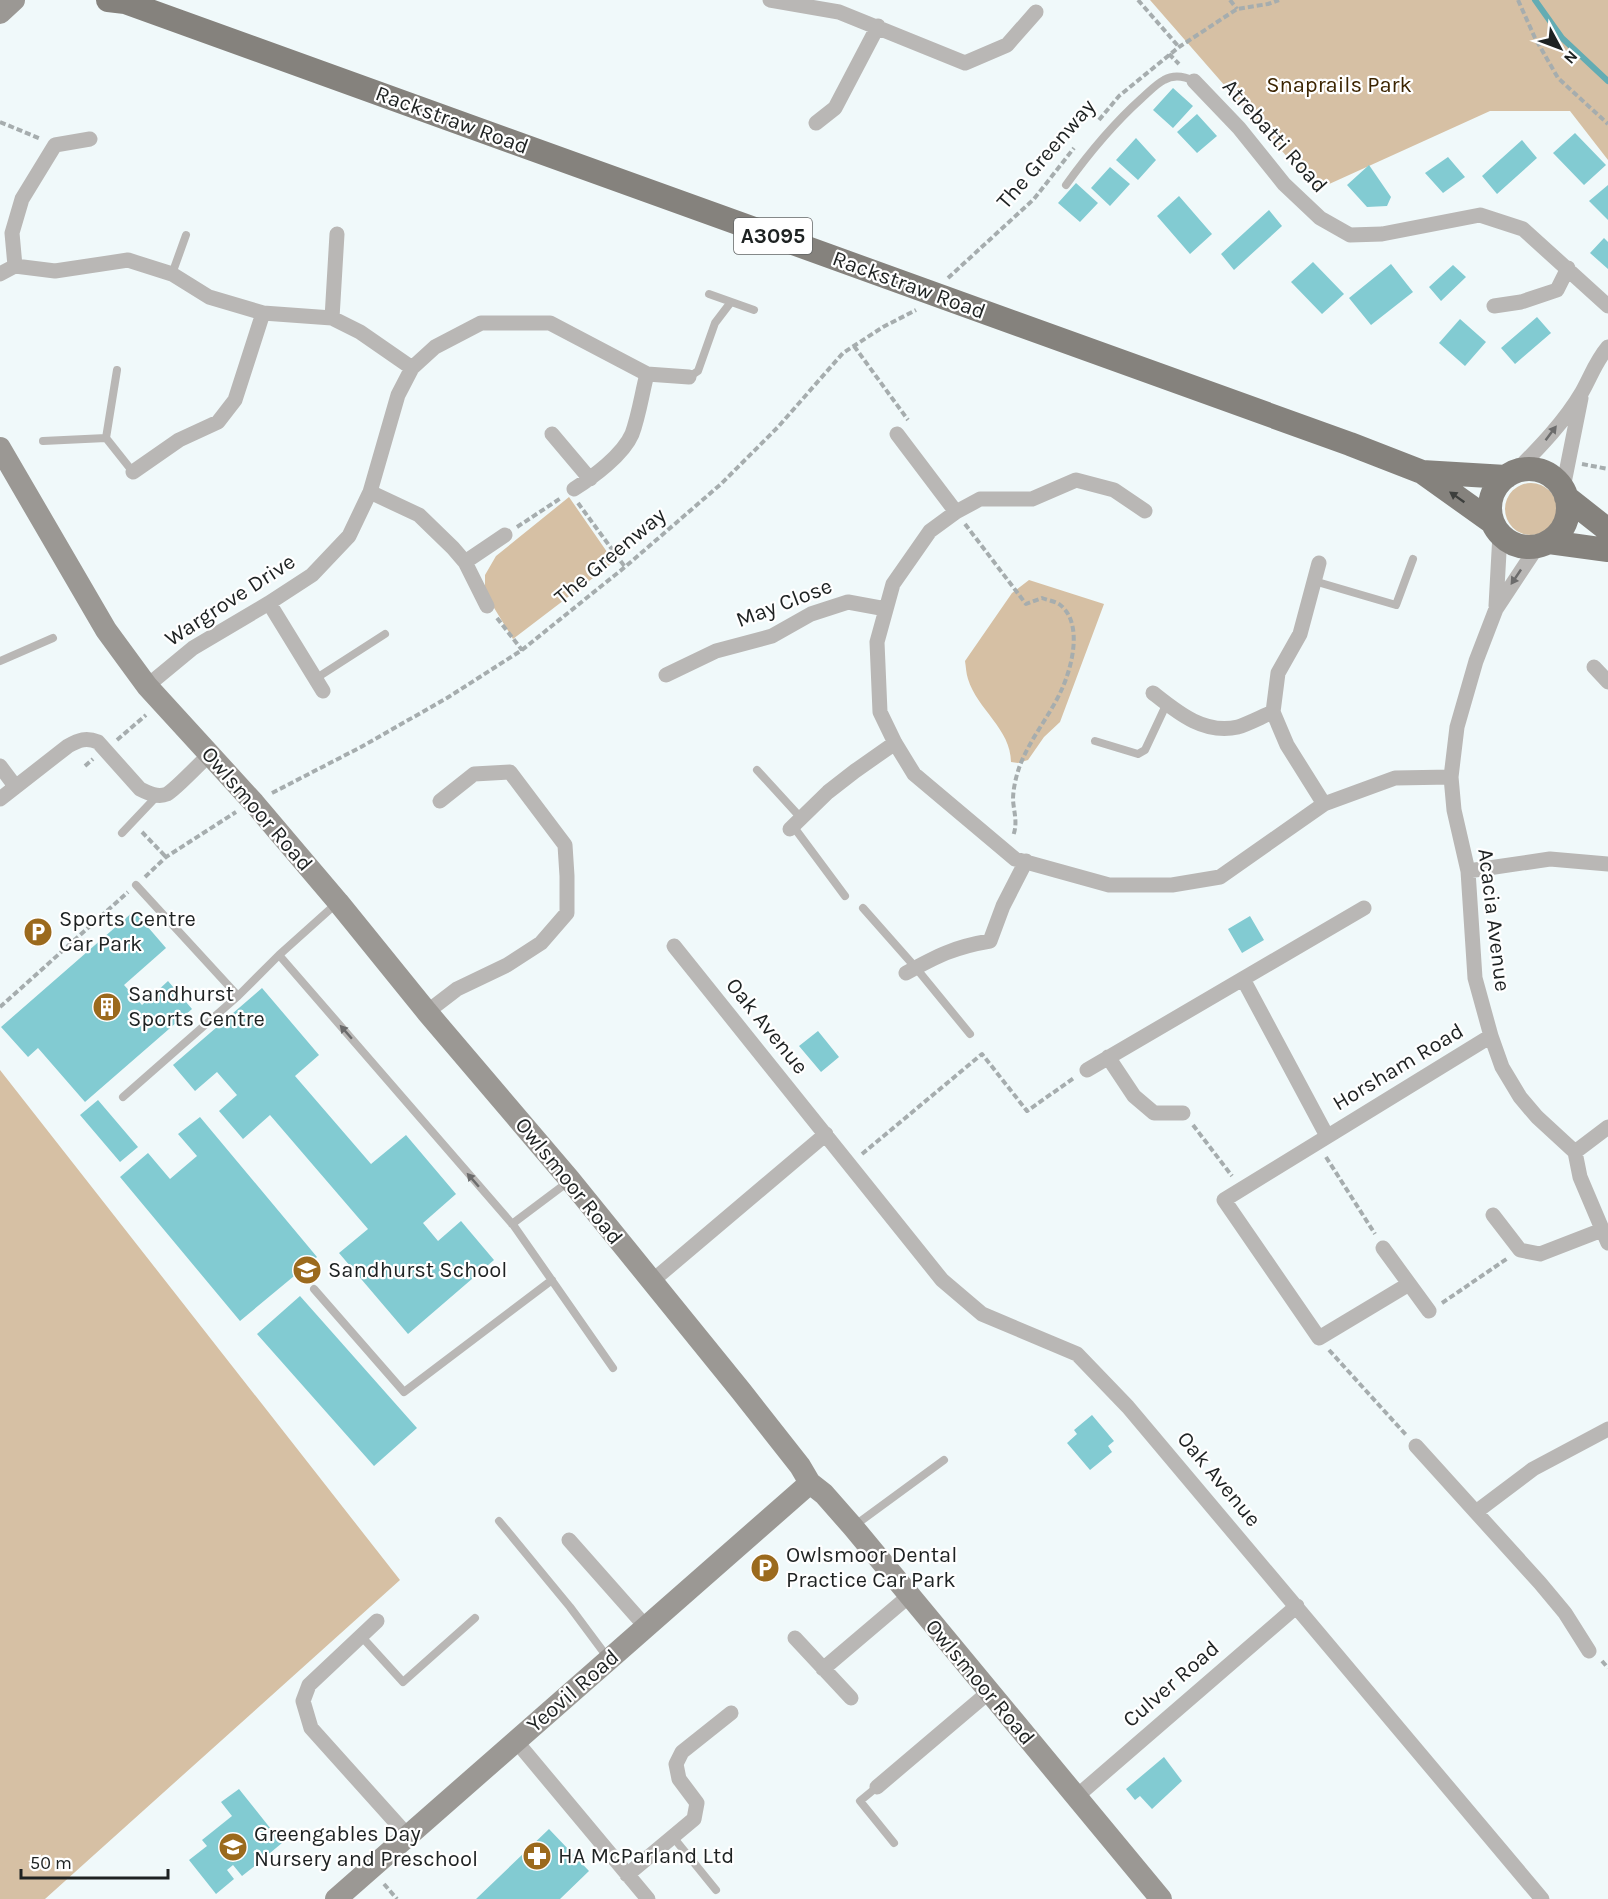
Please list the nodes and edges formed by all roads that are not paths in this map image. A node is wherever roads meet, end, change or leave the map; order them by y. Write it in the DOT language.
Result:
graph roads {
  1 [pos="14,0"];
  2 [pos="770,0"];
  3 [pos="118,1"];
  4 [pos="1036,12"];
  5 [pos="0,13"];
  6 [pos="878,27"];
  7 [pos="1194,81"];
  8 [pos="816,123"];
  9 [pos="90,139"];
  10 [pos="1066,185"];
  11 [pos="337,234"];
  12 [pos="186,235"];
  13 [pos="15,266"];
  14 [pos="1568,268"];
  15 [pos="0,274"];
  16 [pos="172,274"];
  17 [pos="709,294"];
  18 [pos="730,302"];
  19 [pos="1494,306"];
  20 [pos="1608,306"];
  21 [pos="754,310"];
  22 [pos="263,313"];
  23 [pos="332,318"];
  24 [pos="1608,347"];
  25 [pos="412,368"];
  26 [pos="117,370"];
  27 [pos="647,374"];
  28 [pos="689,377"];
  29 [pos="1582,392"];
  30 [pos="552,434"];
  31 [pos="897,434"];
  32 [pos="106,438"];
  33 [pos="43,441"];
  34 [pos="0,448"];
  35 [pos="133,472"];
  36 [pos="1422,472"];
  37 [pos="1511,474"];
  38 [pos="590,479"];
  39 [pos="572,490"];
  40 [pos="370,492"];
  41 [pos="1565,493"];
  42 [pos="1145,511"];
  43 [pos="956,512"];
  44 [pos="1496,528"];
  45 [pos="1608,530"];
  46 [pos="505,535"];
  47 [pos="1543,544"];
  48 [pos="1608,550"];
  49 [pos="1413,559"];
  50 [pos="465,562"];
  51 [pos="1319,563"];
  52 [pos="1314,581"];
  53 [pos="269,603"];
  54 [pos="487,606"];
  55 [pos="886,609"];
  56 [pos="1496,609"];
  57 [pos="385,634"];
  58 [pos="53,638"];
  59 [pos="0,661"];
  60 [pos="1594,668"];
  61 [pos="666,675"];
  62 [pos="1608,682"];
  63 [pos="319,685"];
  64 [pos="154,693"];
  65 [pos="1153,693"];
  66 [pos="1167,703"];
  67 [pos="1273,712"];
  68 [pos="1095,741"];
  69 [pos="895,743"];
  70 [pos="210,754"];
  71 [pos="0,766"];
  72 [pos="757,770"];
  73 [pos="1451,777"];
  74 [pos="15,786"];
  75 [pos="158,795"];
  76 [pos="0,799"];
  77 [pos="440,801"];
  78 [pos="1324,804"];
  79 [pos="795,824"];
  80 [pos="122,832"];
  81 [pos="1026,861"];
  82 [pos="1608,864"];
  83 [pos="1468,871"];
  84 [pos="136,885"];
  85 [pos="845,896"];
  86 [pos="338,902"];
  87 [pos="863,908"];
  88 [pos="1364,908"];
  89 [pos="674,946"];
  90 [pos="279,955"];
  91 [pos="911,970"];
  92 [pos="1243,979"];
  93 [pos="238,996"];
  94 [pos="427,1012"];
  95 [pos="970,1034"];
  96 [pos="1491,1036"];
  97 [pos="1108,1057"];
  98 [pos="1087,1070"];
  99 [pos="123,1097"];
  100 [pos="1183,1113"];
  101 [pos="1608,1127"];
  102 [pos="826,1134"];
  103 [pos="1322,1139"];
  104 [pos="1575,1152"];
  105 [pos="570,1180"];
  106 [pos="1492,1215"];
  107 [pos="512,1224"];
  108 [pos="1605,1237"];
  109 [pos="1383,1248"];
  110 [pos="552,1281"];
  111 [pos="651,1282"];
  112 [pos="1409,1284"];
  113 [pos="314,1289"];
  114 [pos="1429,1311"];
  115 [pos="613,1368"];
  116 [pos="1608,1429"];
  117 [pos="1416,1446"];
  118 [pos="944,1460"];
  119 [pos="810,1483"];
  120 [pos="1476,1512"];
  121 [pos="499,1521"];
  122 [pos="853,1527"];
  123 [pos="569,1540"];
  124 [pos="909,1596"];
  125 [pos="1297,1606"];
  126 [pos="475,1618"];
  127 [pos="377,1621"];
  128 [pos="646,1627"];
  129 [pos="361,1636"];
  130 [pos="795,1638"];
  131 [pos="1589,1651"];
  132 [pos="609,1660"];
  133 [pos="823,1669"];
  134 [pos="989,1692"];
  135 [pos="851,1698"];
  136 [pos="731,1713"];
  137 [pos="516,1741"];
  138 [pos="877,1787"];
  139 [pos="1076,1797"];
  140 [pos="408,1836"];
  141 [pos="673,1837"];
  142 [pos="894,1843"];
  143 [pos="627,1875"];
  144 [pos="716,1890"];
  145 [pos="336,1899"];
  146 [pos="648,1899"];
  147 [pos="1161,1899"];
  148 [pos="1542,1899"];
  1 -- 5 [label="street"];
  2 -- 6 [label="street"];
  3 -- 36 [label="main road, Rackstraw Road / A3095"];
  4 -- 6 [label="street"];
  6 -- 8 [label="street"];
  7 -- 10 [label="lane"];
  7 -- 14 [label="street, Atrebatti Road"];
  9 -- 13 [label="street"];
  11 -- 23 [label="street"];
  12 -- 16 [label="lane"];
  13 -- 15 [label="street"];
  13 -- 16 [label="street"];
  14 -- 19 [label="street"];
  14 -- 20 [label="street, Atrebatti Road"];
  16 -- 22 [label="street"];
  17 -- 18 [label="lane"];
  18 -- 21 [label="lane"];
  18 -- 28 [label="lane"];
  22 -- 23 [label="street"];
  22 -- 35 [label="street"];
  23 -- 25 [label="street"];
  24 -- 29 [label="street"];
  25 -- 27 [label="street, Wargrove Drive"];
  25 -- 40 [label="street, Wargrove Drive"];
  26 -- 32 [label="lane"];
  27 -- 28 [label="street, Wargrove Drive"];
  27 -- 38 [label="street"];
  37 -- 29 [label="street, one-way"];
  29 -- 41 [label="street"];
  30 -- 38 [label="street"];
  31 -- 43 [label="street"];
  32 -- 33 [label="lane"];
  32 -- 35 [label="lane"];
  34 -- 64 [label="street, Owlsmoor Road"];
  36 -- 37 [label="main road, Rackstraw Road / A3095"];
  44 -- 36 [label="main road, Rackstraw Road / A3095, one-way"];
  37 -- 41 [label="main road"];
  37 -- 44 [label="main road"];
  38 -- 39 [label="street"];
  40 -- 50 [label="street"];
  40 -- 53 [label="street, Wargrove Drive"];
  41 -- 45 [label="main road"];
  41 -- 47 [label="main road"];
  42 -- 43 [label="street"];
  43 -- 55 [label="street"];
  44 -- 47 [label="main road"];
  44 -- 56 [label="street, Acacia Avenue"];
  46 -- 50 [label="street"];
  47 -- 48 [label="main road"];
  47 -- 56 [label="street, Acacia Avenue, one-way"];
  49 -- 52 [label="lane"];
  50 -- 54 [label="street"];
  51 -- 52 [label="street"];
  52 -- 67 [label="street"];
  53 -- 63 [label="street"];
  53 -- 64 [label="street, Wargrove Drive"];
  55 -- 61 [label="street, May Close"];
  55 -- 69 [label="street"];
  56 -- 73 [label="street, Acacia Avenue"];
  57 -- 63 [label="lane"];
  58 -- 59 [label="lane"];
  60 -- 62 [label="street"];
  64 -- 70 [label="street, Owlsmoor Road"];
  65 -- 66 [label="street"];
  66 -- 67 [label="street"];
  66 -- 68 [label="lane"];
  67 -- 78 [label="street"];
  69 -- 79 [label="street"];
  69 -- 81 [label="street"];
  70 -- 75 [label="street"];
  70 -- 86 [label="street, Owlsmoor Road"];
  71 -- 74 [label="street"];
  72 -- 79 [label="lane"];
  73 -- 78 [label="street"];
  73 -- 83 [label="street, Acacia Avenue"];
  74 -- 75 [label="street"];
  74 -- 76 [label="street"];
  75 -- 80 [label="lane"];
  77 -- 94 [label="street"];
  78 -- 81 [label="street"];
  79 -- 85 [label="lane"];
  81 -- 91 [label="street"];
  82 -- 83 [label="street"];
  83 -- 96 [label="street, Acacia Avenue"];
  84 -- 93 [label="lane"];
  86 -- 90 [label="lane"];
  86 -- 94 [label="street, Owlsmoor Road"];
  87 -- 91 [label="lane"];
  88 -- 92 [label="street"];
  89 -- 102 [label="street, Oak Avenue"];
  90 -- 93 [label="lane"];
  107 -- 90 [label="lane, one-way"];
  91 -- 95 [label="lane"];
  92 -- 97 [label="street"];
  92 -- 103 [label="street, Horsham Road"];
  93 -- 99 [label="lane"];
  94 -- 105 [label="street, Owlsmoor Road"];
  96 -- 103 [label="street, Horsham Road"];
  96 -- 104 [label="street, Acacia Avenue"];
  97 -- 98 [label="street"];
  97 -- 100 [label="street"];
  101 -- 104 [label="street"];
  102 -- 111 [label="street"];
  102 -- 125 [label="street, Oak Avenue"];
  103 -- 112 [label="street, Horsham Road"];
  104 -- 108 [label="street"];
  105 -- 107 [label="lane"];
  105 -- 111 [label="street, Owlsmoor Road"];
  106 -- 108 [label="street"];
  107 -- 110 [label="lane"];
  109 -- 112 [label="street"];
  110 -- 113 [label="lane"];
  110 -- 115 [label="lane"];
  111 -- 119 [label="street, Owlsmoor Road"];
  112 -- 114 [label="street"];
  116 -- 120 [label="street"];
  117 -- 120 [label="street"];
  118 -- 122 [label="lane"];
  119 -- 122 [label="street, Owlsmoor Road"];
  119 -- 128 [label="street, Yeovil Road"];
  120 -- 131 [label="street"];
  121 -- 132 [label="lane"];
  122 -- 124 [label="street, Owlsmoor Road"];
  123 -- 128 [label="street"];
  124 -- 133 [label="street"];
  124 -- 134 [label="street, Owlsmoor Road"];
  125 -- 139 [label="street, Culver Road"];
  125 -- 148 [label="street, Oak Avenue"];
  126 -- 129 [label="lane"];
  127 -- 129 [label="street"];
  128 -- 132 [label="street, Yeovil Road"];
  129 -- 140 [label="street"];
  130 -- 133 [label="street"];
  132 -- 137 [label="street, Yeovil Road"];
  133 -- 135 [label="street"];
  134 -- 138 [label="street"];
  134 -- 139 [label="street, Owlsmoor Road"];
  136 -- 141 [label="street"];
  137 -- 140 [label="street, Yeovil Road"];
  137 -- 143 [label="street"];
  138 -- 142 [label="lane"];
  139 -- 147 [label="street, Owlsmoor Road"];
  140 -- 145 [label="street, Yeovil Road"];
  141 -- 143 [label="street"];
  141 -- 144 [label="lane"];
  143 -- 146 [label="street"];
}
